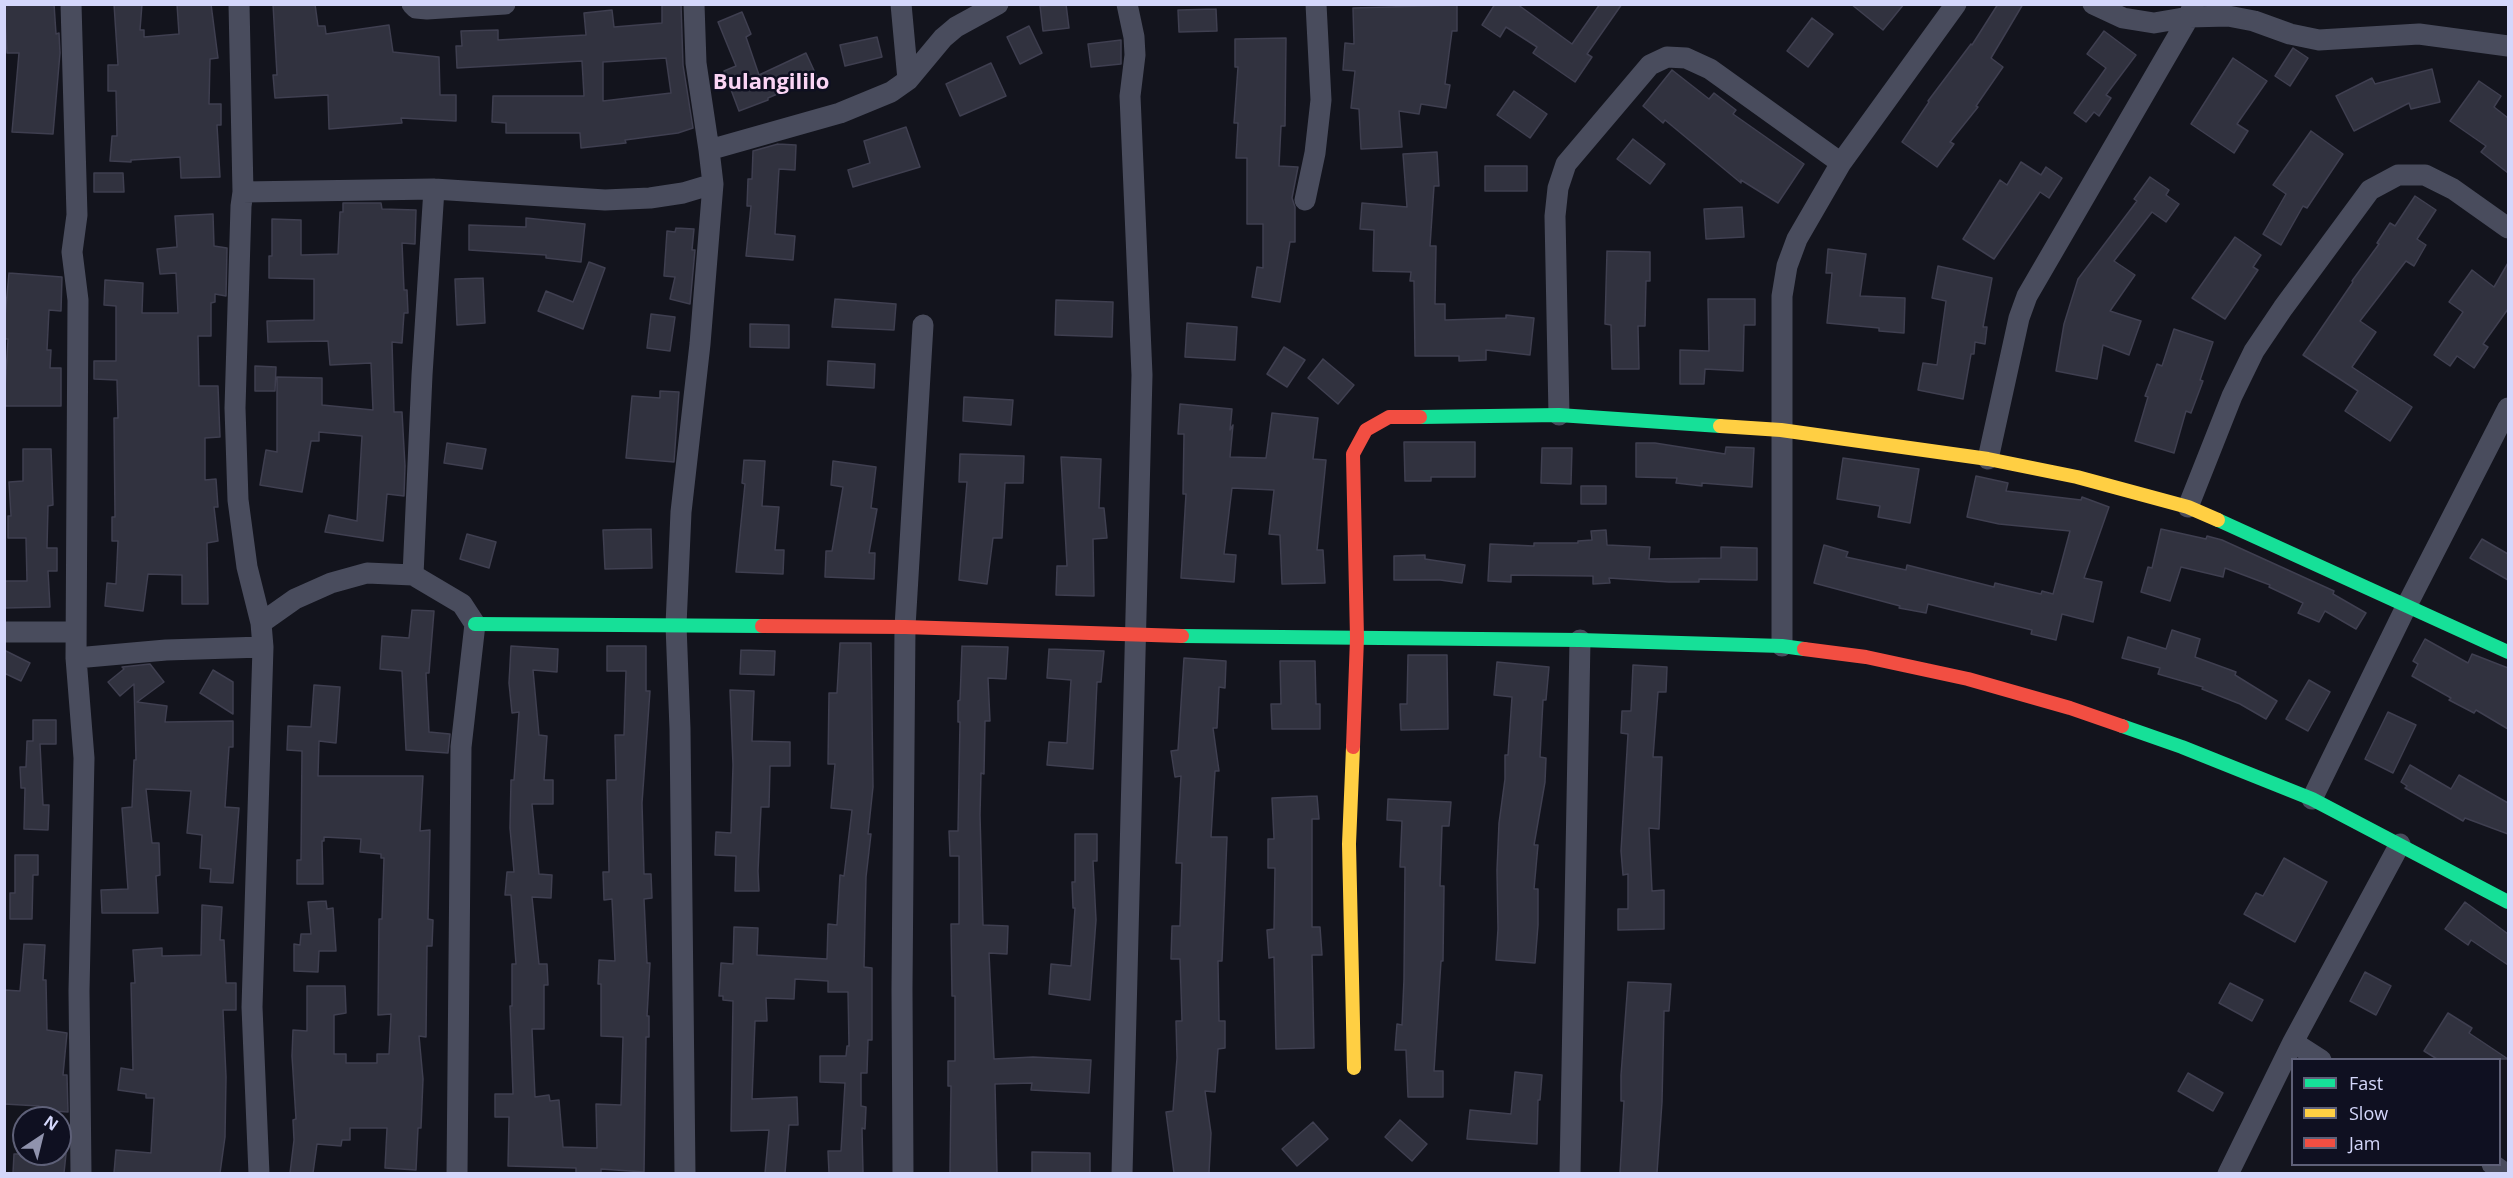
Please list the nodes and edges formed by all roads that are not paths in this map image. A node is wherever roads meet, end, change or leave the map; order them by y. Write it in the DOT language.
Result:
graph roads {
  1 [pos="72,4"];
  2 [pos="239,4"];
  3 [pos="412,4"];
  4 [pos="505,4"];
  5 [pos="694,4"];
  6 [pos="901,4"];
  7 [pos="998,4"];
  8 [pos="1127,4"];
  9 [pos="1316,4"];
  10 [pos="1956,4"];
  11 [pos="2093,4"];
  12 [pos="2191,11"];
  13 [pos="2508,46"];
  14 [pos="908,80"];
  15 [pos="709,150"];
  16 [pos="1841,163"];
  17 [pos="713,184"];
  18 [pos="434,189"];
  19 [pos="243,192"];
  20 [pos="1305,200"];
  21 [pos="2508,228"];
  22 [pos="923,325"];
  23 [pos="2508,408"];
  24 [pos="1559,415"];
  25 [pos="1781,430"];
  26 [pos="1988,459"];
  27 [pos="2188,507"];
  28 [pos="413,575"];
  29 [pos="2406,607"];
  30 [pos="261,623"];
  31 [pos="475,624"];
  32 [pos="676,625"];
  33 [pos="905,627"];
  34 [pos="4,632"];
  35 [pos="76,632"];
  36 [pos="1135,635"];
  37 [pos="1357,638"];
  38 [pos="1580,640"];
  39 [pos="1782,646"];
  40 [pos="263,647"];
  41 [pos="2508,652"];
  42 [pos="76,658"];
  43 [pos="2312,799"];
  44 [pos="2400,844"];
  45 [pos="2508,902"];
  46 [pos="2293,1042"];
  47 [pos="2319,1058"];
  48 [pos="1354,1068"];
  49 [pos="81,1173"];
  50 [pos="259,1173"];
  51 [pos="457,1173"];
  52 [pos="685,1173"];
  53 [pos="903,1173"];
  54 [pos="1122,1173"];
  55 [pos="1570,1173"];
  56 [pos="2228,1173"];
  1 -- 35 [label="street"];
  2 -- 19 [label="street"];
  3 -- 4 [label="street"];
  5 -- 15 [label="street"];
  6 -- 14 [label="street"];
  7 -- 14 [label="street"];
  8 -- 36 [label="street"];
  9 -- 20 [label="street"];
  10 -- 16 [label="street"];
  11 -- 12 [label="street"];
  12 -- 13 [label="street"];
  12 -- 26 [label="street"];
  14 -- 15 [label="street"];
  15 -- 17 [label="street"];
  16 -- 24 [label="street"];
  16 -- 25 [label="street"];
  17 -- 18 [label="street"];
  17 -- 32 [label="street"];
  18 -- 19 [label="street"];
  18 -- 28 [label="street"];
  19 -- 30 [label="street"];
  21 -- 27 [label="street"];
  22 -- 33 [label="street"];
  23 -- 29 [label="street"];
  24 -- 25 [label="street"];
  24 -- 37 [label="street"];
  25 -- 26 [label="street"];
  25 -- 39 [label="street"];
  26 -- 27 [label="street"];
  27 -- 29 [label="street"];
  28 -- 30 [label="street"];
  28 -- 31 [label="street"];
  29 -- 41 [label="street"];
  29 -- 43 [label="street"];
  30 -- 40 [label="street"];
  31 -- 32 [label="street"];
  31 -- 51 [label="street"];
  32 -- 33 [label="street"];
  32 -- 52 [label="street"];
  33 -- 36 [label="street"];
  33 -- 53 [label="street"];
  34 -- 35 [label="street"];
  35 -- 42 [label="street"];
  36 -- 37 [label="street"];
  36 -- 54 [label="street"];
  37 -- 38 [label="street"];
  37 -- 48 [label="street"];
  38 -- 39 [label="street"];
  38 -- 55 [label="street"];
  39 -- 43 [label="street"];
  40 -- 42 [label="street"];
  40 -- 50 [label="street"];
  42 -- 49 [label="street"];
  43 -- 44 [label="street"];
  44 -- 45 [label="street"];
  44 -- 46 [label="street"];
  46 -- 47 [label="street"];
  46 -- 56 [label="street"];
}
